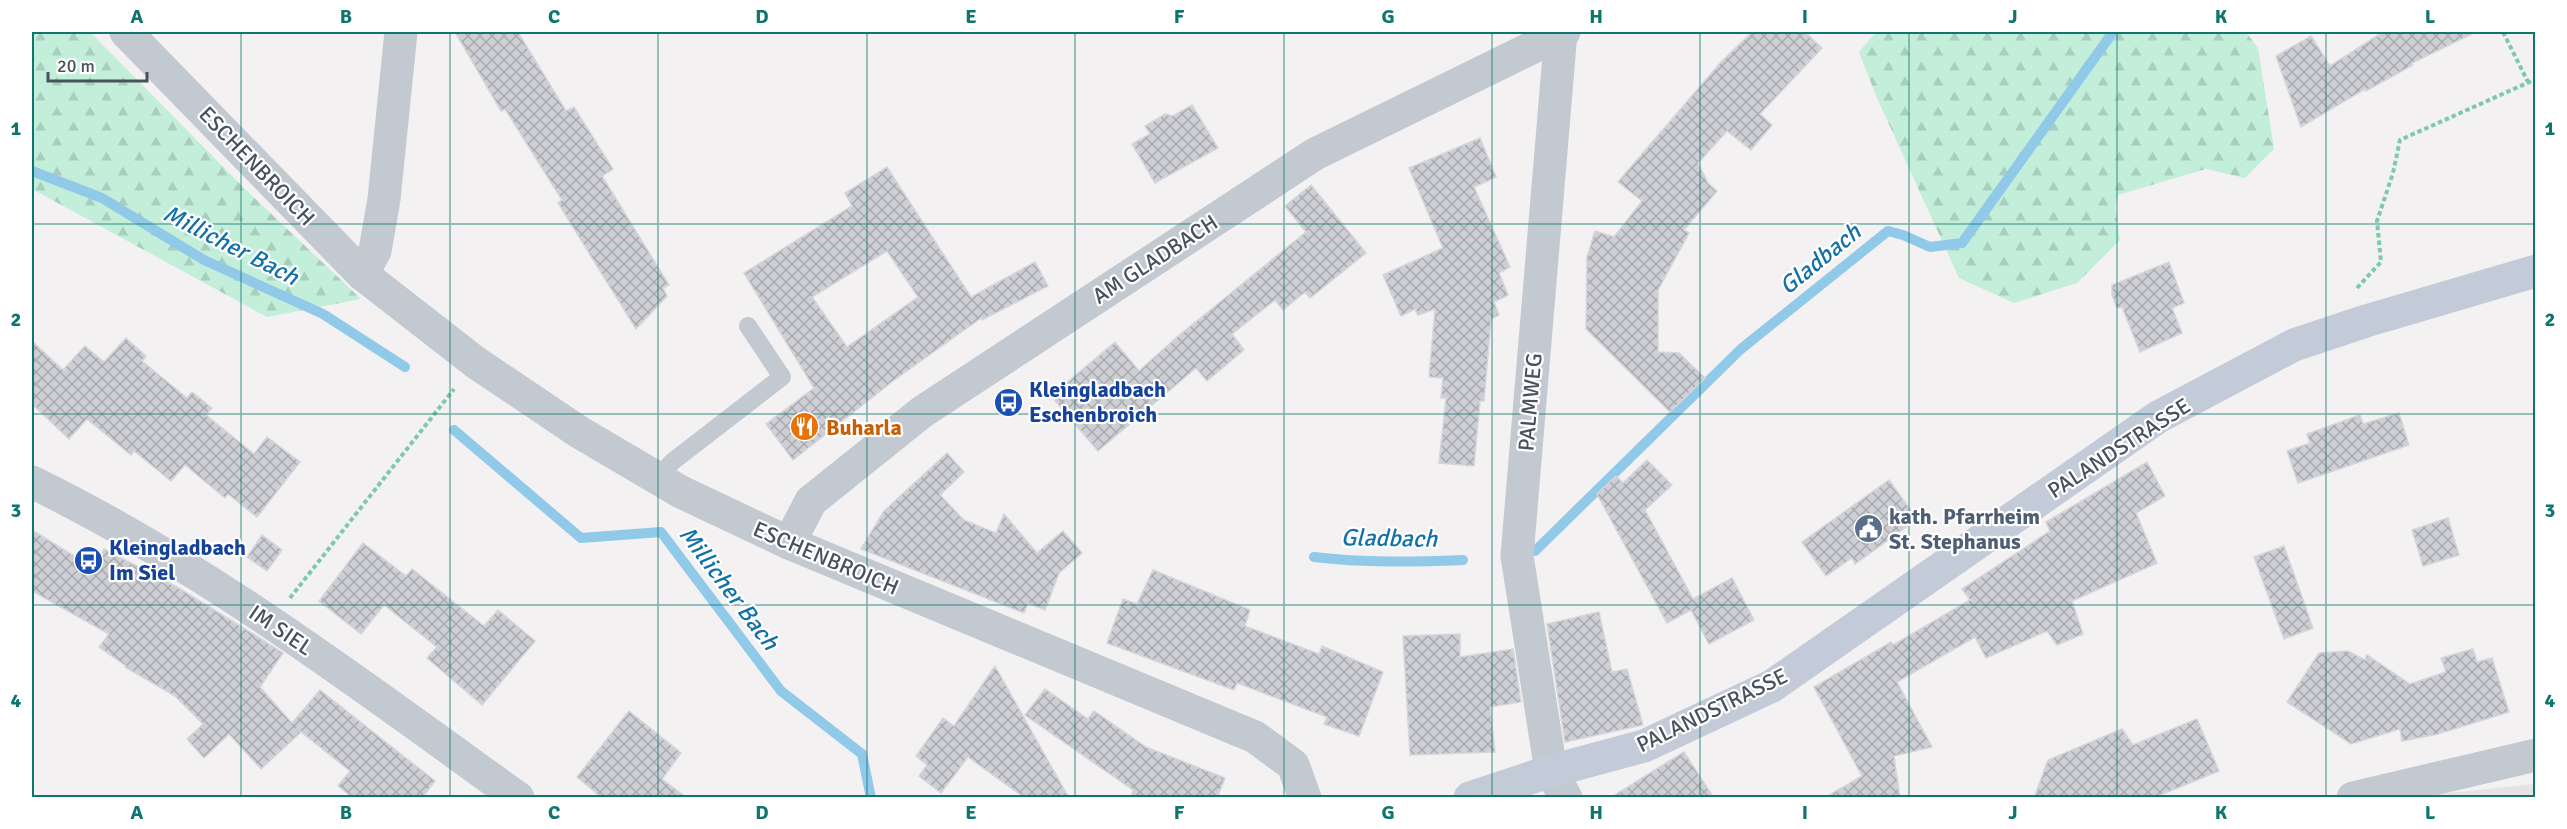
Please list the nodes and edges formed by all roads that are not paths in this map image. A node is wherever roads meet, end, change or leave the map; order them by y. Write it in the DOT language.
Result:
graph roads {
  1 [pos="126,32"];
  2 [pos="401,32"];
  3 [pos="1562,32"];
  4 [pos="2535,271"];
  5 [pos="362,274"];
  6 [pos="748,326"];
  7 [pos="657,478"];
  8 [pos="32,482"];
  9 [pos="789,543"];
  10 [pos="2535,755"];
  11 [pos="1559,784"];
  12 [pos="518,798"];
  13 [pos="1305,798"];
  14 [pos="1470,798"];
  15 [pos="2353,798"];
  1 -- 5 [label="street, ESCHENBROICH"];
  2 -- 5 [label="street"];
  3 -- 9 [label="street, AM GLADBACH"];
  3 -- 11 [label="street, PALMWEG"];
  4 -- 11 [label="main road, PALANDSTRASSE"];
  5 -- 7 [label="street, ESCHENBROICH"];
  6 -- 7 [label="lane"];
  7 -- 9 [label="street, ESCHENBROICH"];
  8 -- 12 [label="street, IM SIEL"];
  9 -- 13 [label="street, ESCHENBROICH"];
  10 -- 15 [label="street"];
  11 -- 14 [label="main road, PALANDSTRASSE"];
}
